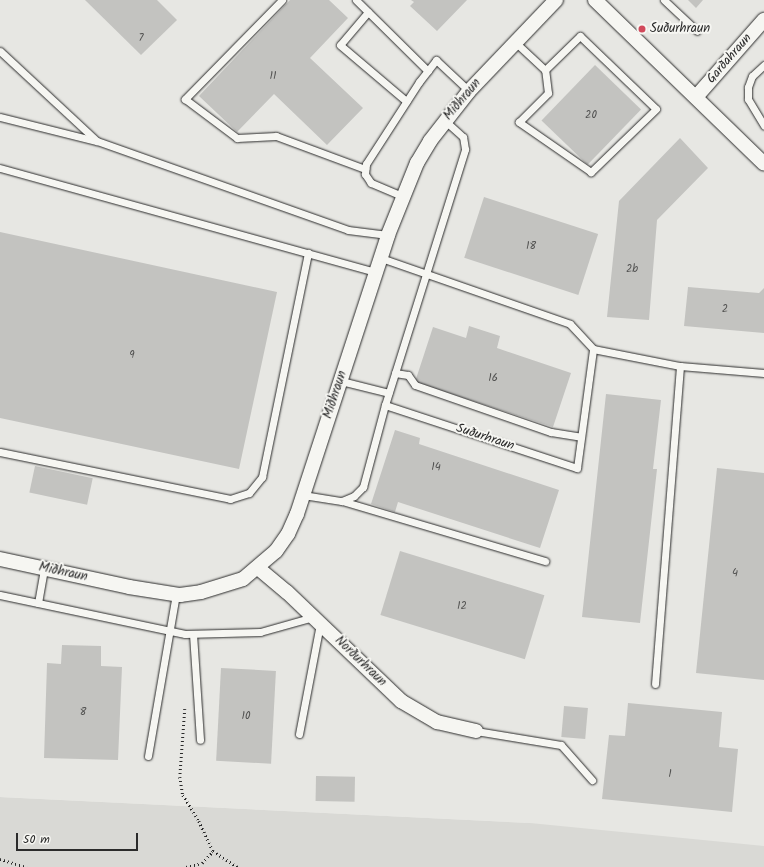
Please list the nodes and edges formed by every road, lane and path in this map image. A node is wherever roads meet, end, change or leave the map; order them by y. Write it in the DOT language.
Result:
graph roads {
  1 [pos="282,0"];
  2 [pos="356,0"];
  3 [pos="556,0"];
  4 [pos="595,0"];
  5 [pos="664,0"];
  6 [pos="368,12"];
  7 [pos="764,20"];
  8 [pos="697,31"];
  9 [pos="516,42"];
  10 [pos="0,51"];
  11 [pos="764,65"];
  12 [pos="428,70"];
  13 [pos="545,70"];
  14 [pos="469,91"];
  15 [pos="696,97"];
  16 [pos="406,102"];
  17 [pos="0,117"];
  18 [pos="445,121"];
  19 [pos="764,126"];
  20 [pos="96,141"];
  21 [pos="764,164"];
  22 [pos="0,168"];
  23 [pos="365,169"];
  24 [pos="402,196"];
  25 [pos="388,235"];
  26 [pos="308,253"];
  27 [pos="379,265"];
  28 [pos="426,273"];
  29 [pos="593,349"];
  30 [pos="680,366"];
  31 [pos="395,373"];
  32 [pos="764,373"];
  33 [pos="341,381"];
  34 [pos="389,393"];
  35 [pos="385,405"];
  36 [pos="581,438"];
  37 [pos="0,452"];
  38 [pos="303,495"];
  39 [pos="342,501"];
  40 [pos="0,559"];
  41 [pos="545,561"];
  42 [pos="44,568"];
  43 [pos="258,568"];
  44 [pos="176,594"];
  45 [pos="0,595"];
  46 [pos="38,603"];
  47 [pos="317,621"];
  48 [pos="170,632"];
  49 [pos="193,634"];
  50 [pos="654,684"];
  51 [pos="476,731"];
  52 [pos="298,734"];
  53 [pos="200,740"];
  54 [pos="148,756"];
  55 [pos="592,780"];
  56 [pos="0,859"];
  57 [pos="27,867"];
  58 [pos="186,867"];
  59 [pos="238,867"];
  1 -- 23 [label="lane"];
  2 -- 6 [label="lane"];
  3 -- 9 [label="street, Miðhraun"];
  4 -- 15 [label="street"];
  5 -- 8 [label="lane"];
  6 -- 12 [label="lane"];
  6 -- 16 [label="lane"];
  7 -- 15 [label="street, Garðahraun"];
  9 -- 13 [label="lane"];
  9 -- 14 [label="street, Miðhraun"];
  10 -- 20 [label="lane"];
  11 -- 19 [label="lane"];
  12 -- 14 [label="lane"];
  12 -- 16 [label="lane"];
  13 -- 13 [label="lane"];
  14 -- 18 [label="street, Miðhraun"];
  15 -- 21 [label="street"];
  16 -- 23 [label="lane"];
  17 -- 20 [label="lane"];
  18 -- 24 [label="street, Miðhraun"];
  18 -- 28 [label="lane"];
  20 -- 25 [label="lane"];
  22 -- 26 [label="lane"];
  23 -- 24 [label="lane"];
  24 -- 25 [label="street, Miðhraun"];
  25 -- 27 [label="street, Miðhraun"];
  26 -- 27 [label="lane"];
  26 -- 37 [label="lane"];
  27 -- 28 [label="lane"];
  27 -- 33 [label="street, Miðhraun"];
  28 -- 29 [label="lane"];
  28 -- 31 [label="lane"];
  29 -- 30 [label="lane"];
  29 -- 36 [label="lane, Suðurhraun"];
  30 -- 32 [label="lane"];
  30 -- 50 [label="lane"];
  31 -- 34 [label="lane"];
  31 -- 36 [label="lane"];
  33 -- 34 [label="lane"];
  33 -- 38 [label="street, Miðhraun"];
  34 -- 35 [label="lane"];
  35 -- 36 [label="lane, Suðurhraun"];
  35 -- 39 [label="lane"];
  38 -- 39 [label="lane"];
  38 -- 43 [label="street, Miðhraun"];
  39 -- 41 [label="lane"];
  40 -- 42 [label="street, Miðhraun"];
  42 -- 44 [label="street, Miðhraun"];
  42 -- 46 [label="lane"];
  43 -- 44 [label="street, Miðhraun"];
  43 -- 47 [label="street, Norðurhraun"];
  44 -- 48 [label="lane"];
  45 -- 46 [label="lane"];
  46 -- 48 [label="lane"];
  47 -- 49 [label="lane"];
  47 -- 51 [label="street, Norðurhraun"];
  47 -- 52 [label="lane"];
  48 -- 49 [label="lane"];
  48 -- 54 [label="lane"];
  49 -- 53 [label="lane"];
  51 -- 55 [label="lane"];
  56 -- 57 [label="path"];
  58 -- 59 [label="path"];
}
